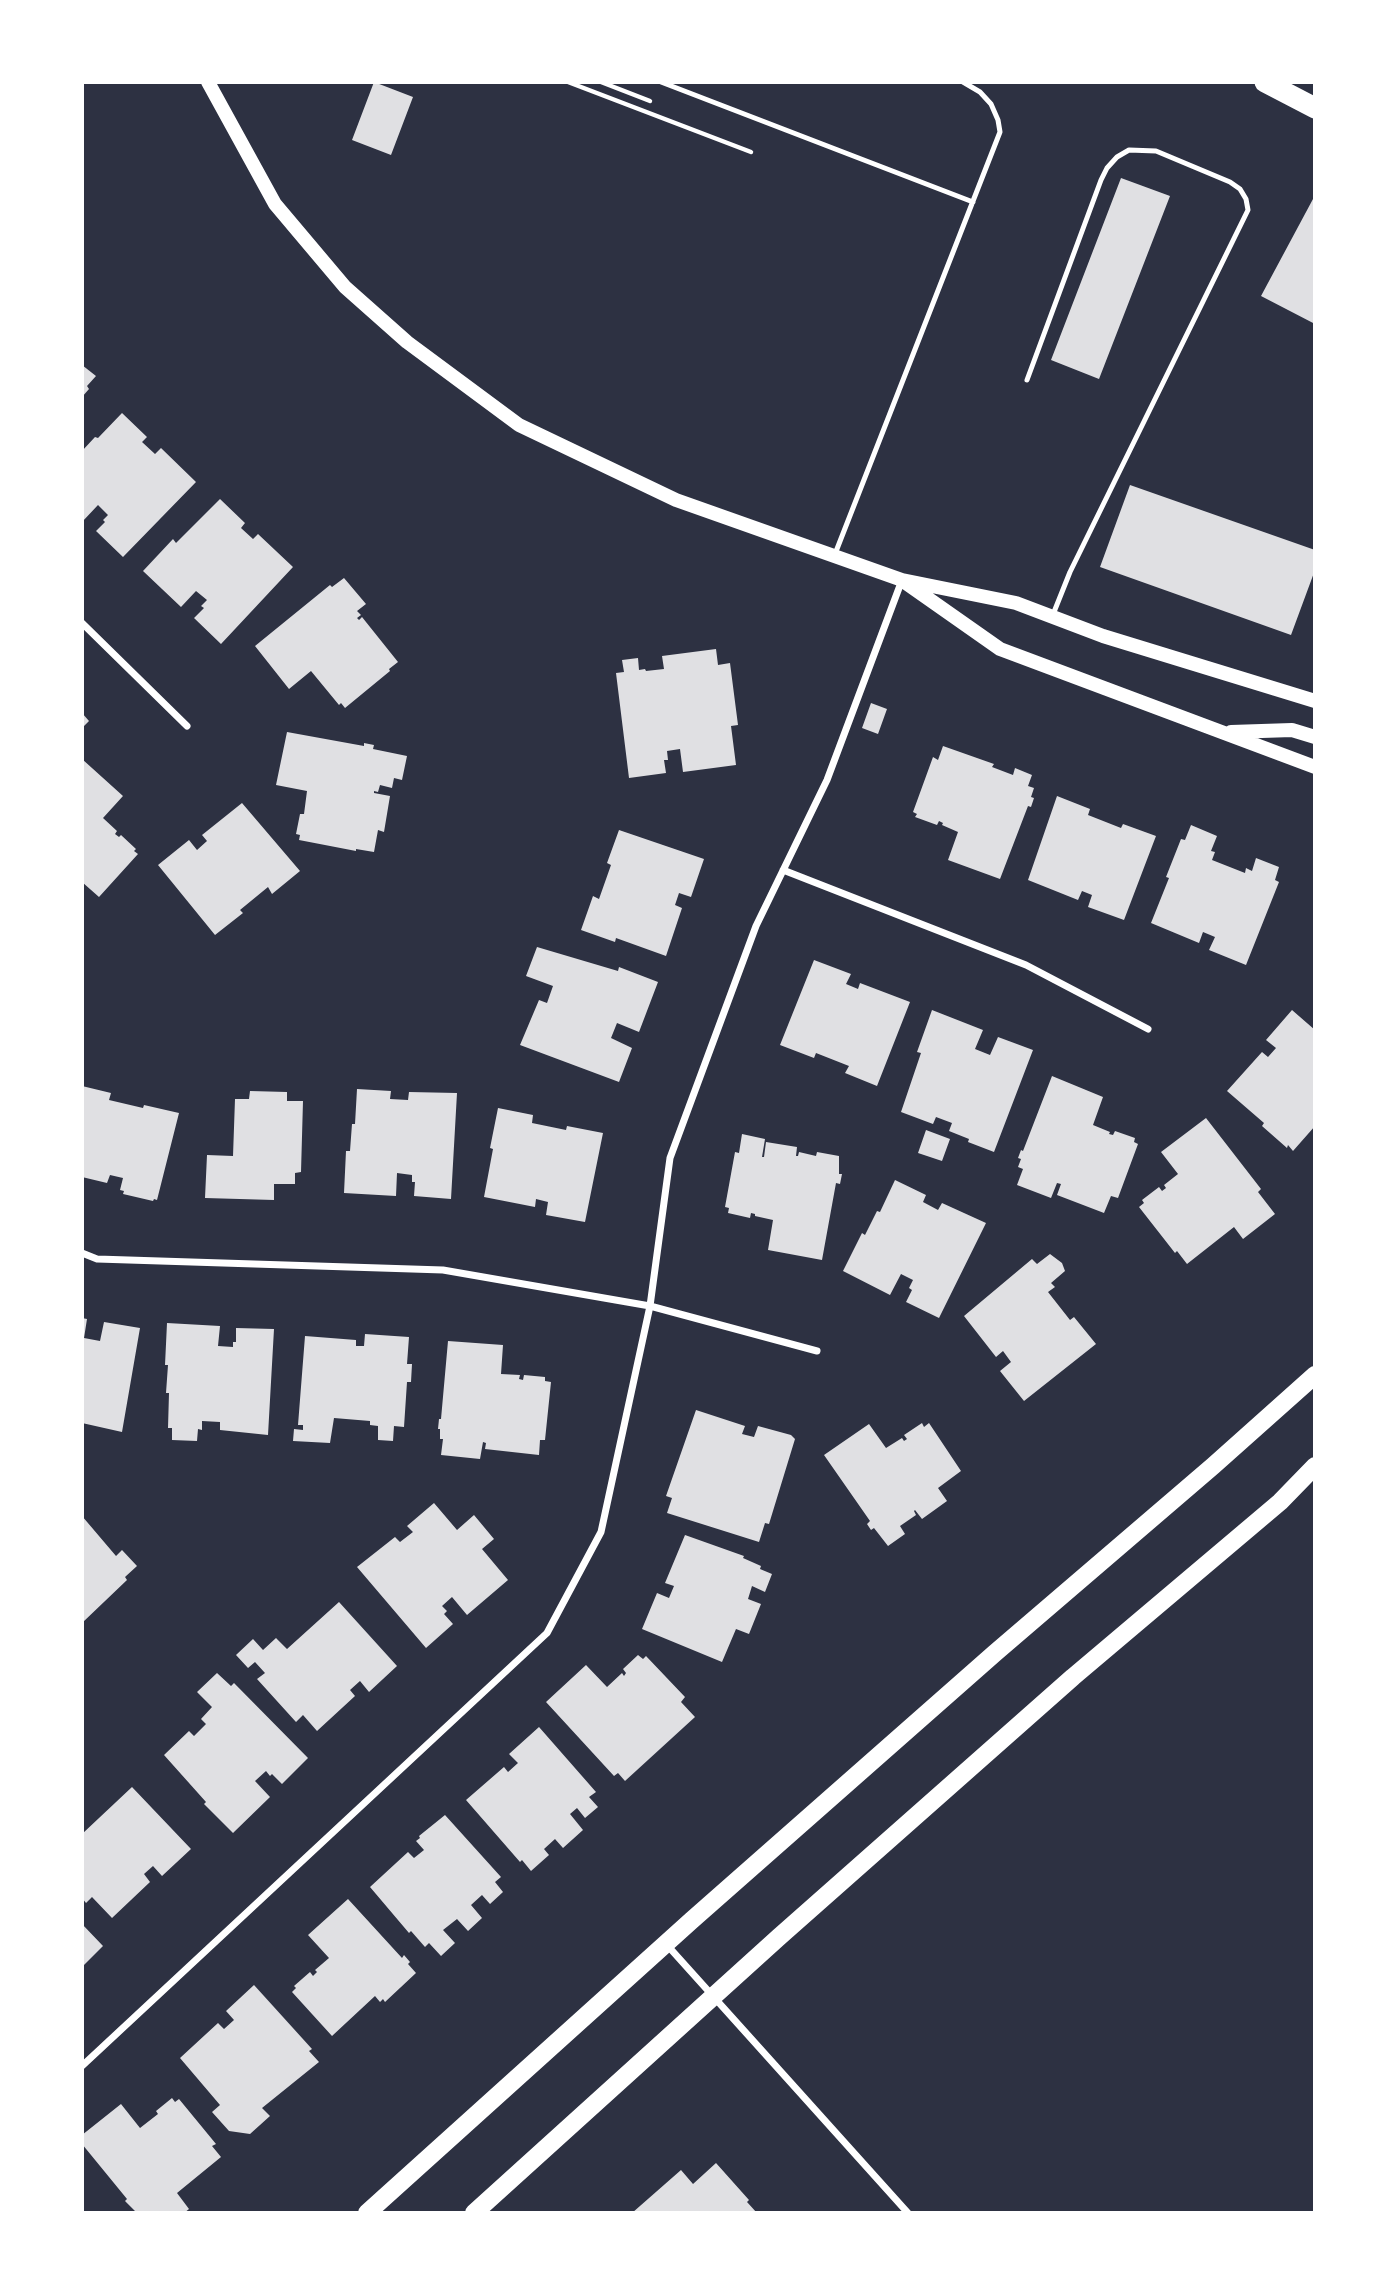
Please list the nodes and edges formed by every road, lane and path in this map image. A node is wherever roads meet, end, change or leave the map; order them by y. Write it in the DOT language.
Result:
graph roads {
  1 [pos="208,82"];
  2 [pos="568,82"];
  3 [pos="661,82"];
  4 [pos="963,82"];
  5 [pos="1265,82"];
  6 [pos="1279,82"];
  7 [pos="1315,96"];
  8 [pos="1315,108"];
  9 [pos="751,152"];
  10 [pos="973,202"];
  11 [pos="1027,380"];
  12 [pos="834,556"];
  13 [pos="902,580"];
  14 [pos="1052,617"];
  15 [pos="82,623"];
  16 [pos="1315,701"];
  17 [pos="187,726"];
  18 [pos="1222,732"];
  19 [pos="1315,737"];
  20 [pos="1315,767"];
  21 [pos="783,870"];
  22 [pos="1147,1029"];
  23 [pos="82,1254"];
  24 [pos="650,1306"];
  25 [pos="817,1351"];
  26 [pos="1315,1375"];
  27 [pos="1315,1466"];
  28 [pos="666,1944"];
  29 [pos="713,1998"];
  30 [pos="82,2066"];
  31 [pos="368,2213"];
  32 [pos="474,2213"];
  33 [pos="908,2213"];
  1 -- 12 [label="main road"];
  2 -- 9 [label="path"];
  3 -- 10 [label="lane"];
  4 -- 10 [label="lane"];
  5 -- 8 [label="highway"];
  6 -- 7 [label="highway"];
  10 -- 12 [label="lane"];
  11 -- 14 [label="lane"];
  12 -- 13 [label="main road"];
  13 -- 14 [label="main road"];
  13 -- 18 [label="main road"];
  13 -- 21 [label="street"];
  14 -- 16 [label="main road"];
  15 -- 17 [label="street"];
  18 -- 19 [label="main road"];
  18 -- 20 [label="main road"];
  21 -- 22 [label="street"];
  21 -- 24 [label="street"];
  23 -- 24 [label="street"];
  24 -- 25 [label="street"];
  24 -- 30 [label="street"];
  26 -- 28 [label="main road"];
  27 -- 29 [label="main road"];
  28 -- 29 [label="street"];
  28 -- 31 [label="main road"];
  29 -- 32 [label="main road"];
  29 -- 33 [label="street"];
}
